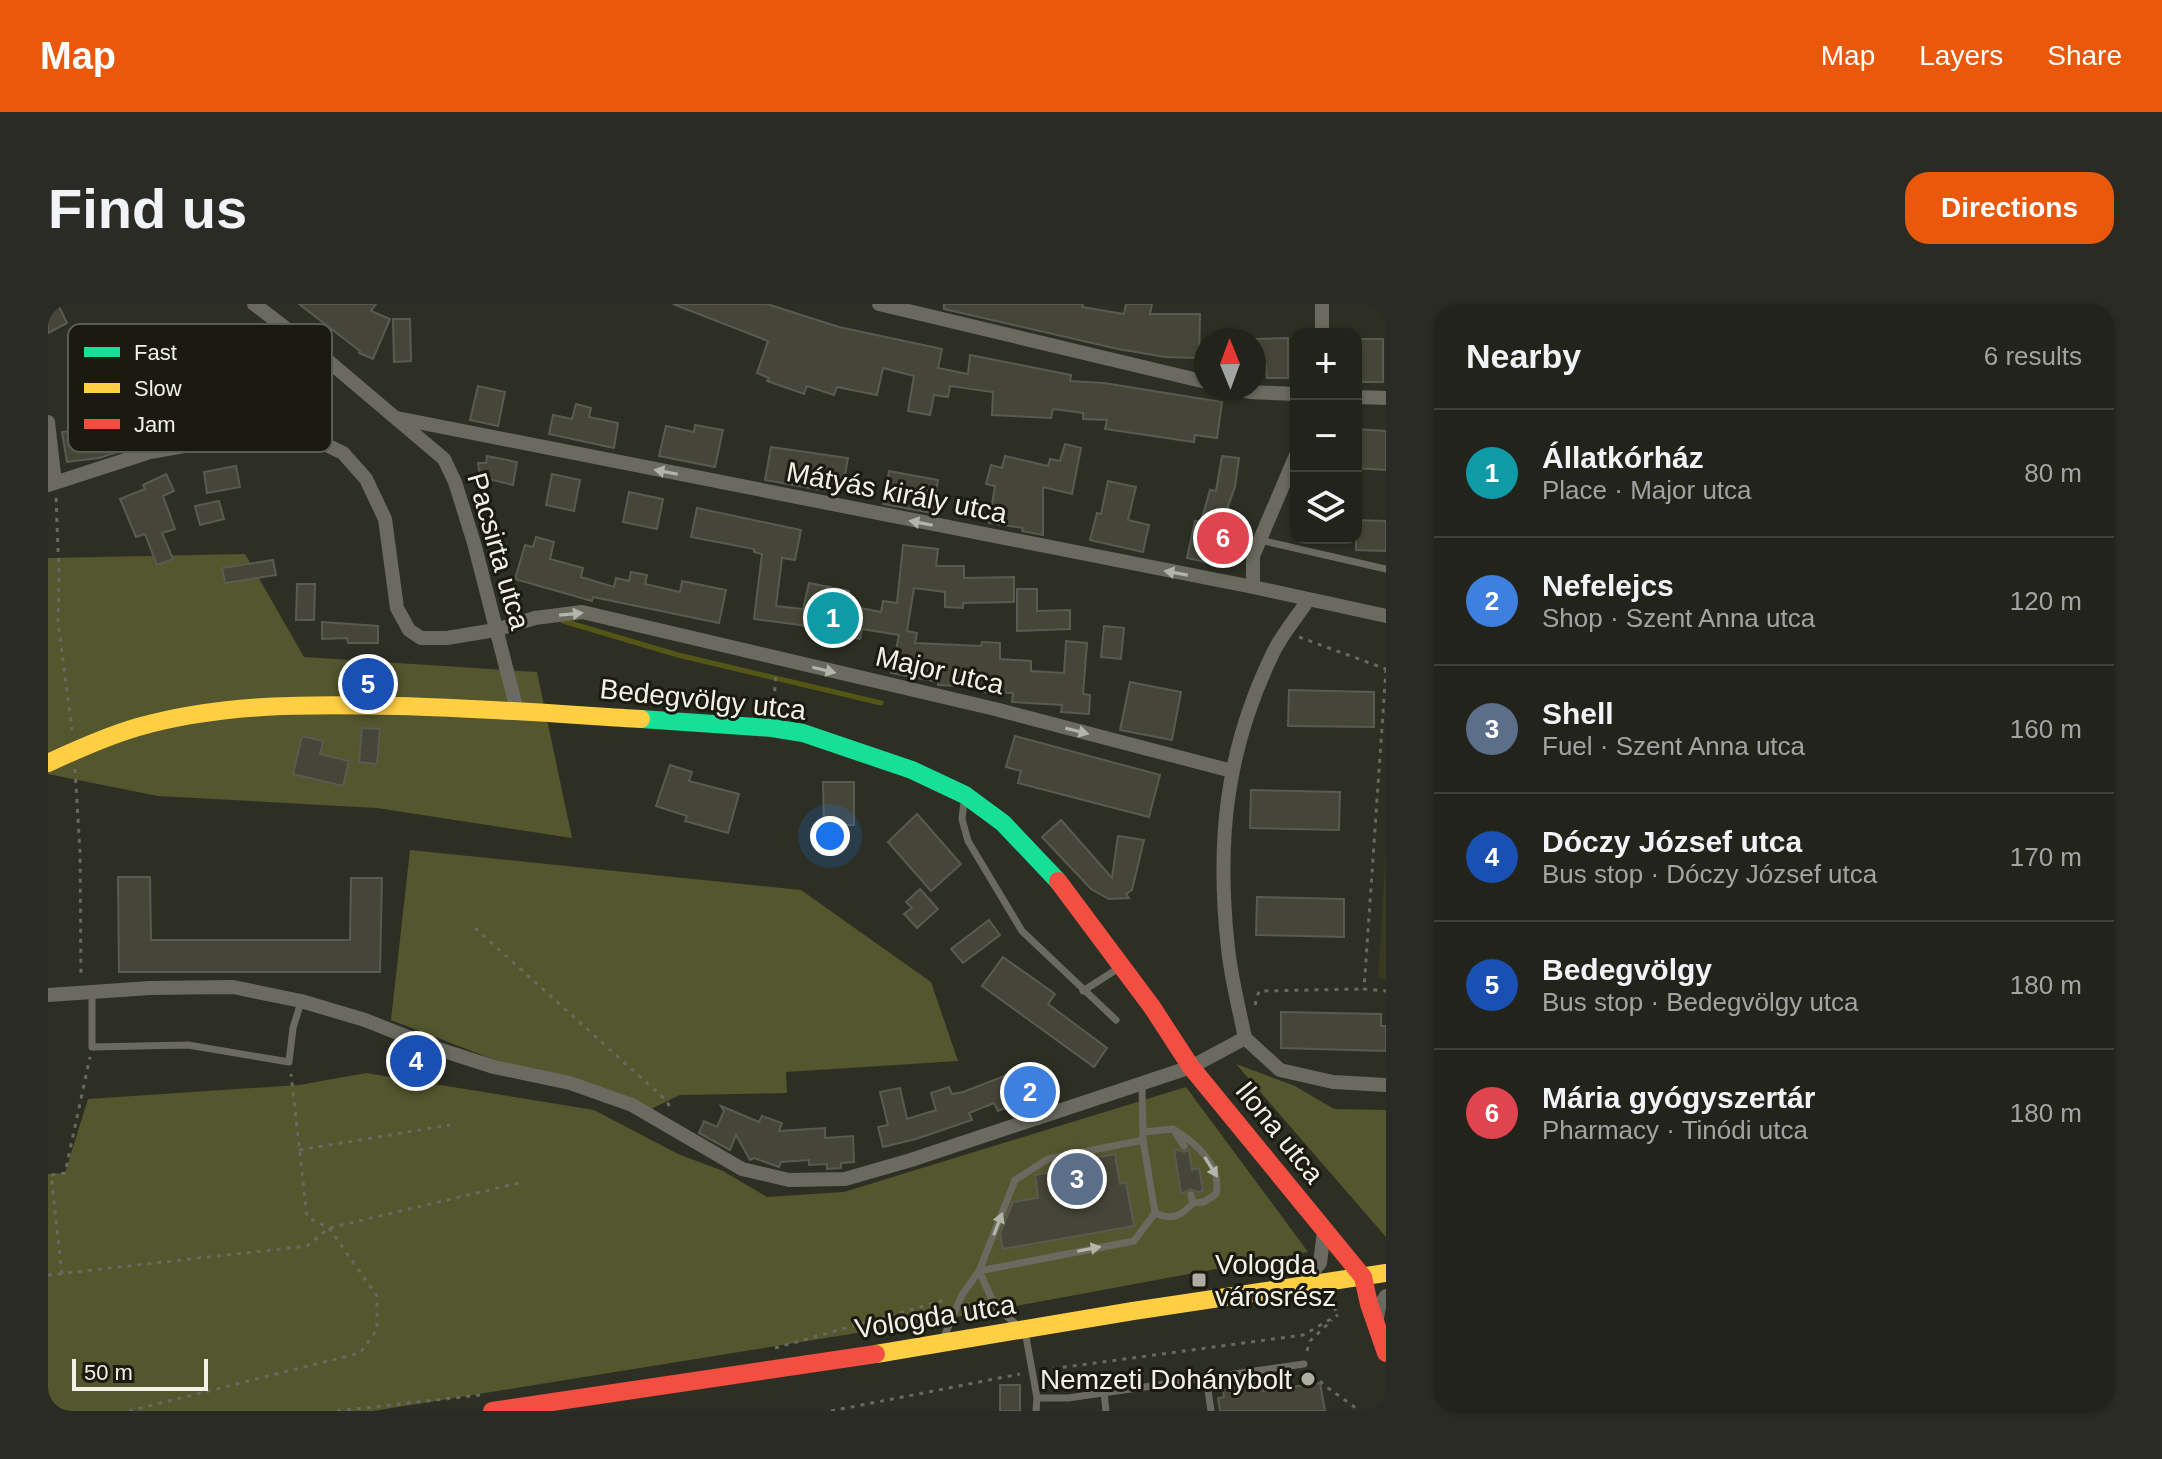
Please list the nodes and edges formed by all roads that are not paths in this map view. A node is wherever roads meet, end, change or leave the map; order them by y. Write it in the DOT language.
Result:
graph roads {
  1 [pos="254,304"];
  2 [pos="879,304"];
  3 [pos="1322,304"];
  4 [pos="280,324"];
  5 [pos="1322,328"];
  6 [pos="332,364"];
  7 [pos="1194,379"];
  8 [pos="1266,393"];
  9 [pos="1290,394"];
  10 [pos="1362,397"];
  11 [pos="1386,398"];
  12 [pos="397,418"];
  13 [pos="48,422"];
  14 [pos="332,448"];
  15 [pos="150,452"];
  16 [pos="1290,469"];
  17 [pos="52,484"];
  18 [pos="1260,540"];
  19 [pos="1386,569"];
  20 [pos="1253,587"];
  21 [pos="1308,600"];
  22 [pos="1386,616"];
  23 [pos="495,630"];
  24 [pos="517,710"];
  25 [pos="48,763"];
  26 [pos="1232,771"];
  27 [pos="965,795"];
  28 [pos="1122,966"];
  29 [pos="1083,991"];
  30 [pos="87,993"];
  31 [pos="48,995"];
  32 [pos="301,1001"];
  33 [pos="1116,1020"];
  34 [pos="1245,1038"];
  35 [pos="1191,1067"];
  36 [pos="1142,1084"];
  37 [pos="1386,1085"];
  38 [pos="1173,1129"];
  39 [pos="1143,1136"];
  40 [pos="1184,1146"];
  41 [pos="1155,1213"];
  42 [pos="1324,1231"];
  43 [pos="979,1271"];
  44 [pos="1386,1273"];
  45 [pos="1363,1277"];
  46 [pos="1301,1286"];
  47 [pos="1386,1296"];
  48 [pos="1376,1324"];
  49 [pos="1025,1331"];
  50 [pos="941,1344"];
  51 [pos="1386,1353"];
  52 [pos="1304,1364"];
  53 [pos="1206,1377"];
  54 [pos="1104,1392"];
  55 [pos="1037,1398"];
  56 [pos="492,1402"];
  57 [pos="1036,1411"];
  58 [pos="1106,1411"];
  59 [pos="1211,1411"];
  1 -- 4 [label="street, Pacsirta utca"];
  2 -- 7 [label="street"];
  3 -- 5 [label="street"];
  6 -- 12 [label="street, Pacsirta utca"];
  8 -- 9 [label="street"];
  10 -- 11 [label="street"];
  20 -- 12 [label="street, Mátyás király utca, one-way"];
  12 -- 23 [label="street, Pacsirta utca"];
  13 -- 17 [label="street"];
  14 -- 23 [label="street, Major utca"];
  15 -- 17 [label="street, Major utca"];
  16 -- 18 [label="street"];
  18 -- 19 [label="lane"];
  18 -- 20 [label="street"];
  20 -- 21 [label="street, Mátyás király utca"];
  21 -- 22 [label="street, Mátyás király utca"];
  21 -- 26 [label="street"];
  23 -- 24 [label="street, Pacsirta utca"];
  23 -- 26 [label="street, Major utca, one-way"];
  24 -- 25 [label="street, Bedegvölgy utca"];
  24 -- 27 [label="street, Bedegvölgy utca"];
  26 -- 34 [label="street"];
  27 -- 28 [label="street, Bedegvölgy utca"];
  27 -- 29 [label="lane"];
  28 -- 29 [label="lane"];
  28 -- 35 [label="street, Bedegvölgy utca"];
  29 -- 33 [label="lane"];
  30 -- 31 [label="street"];
  30 -- 32 [label="street"];
  30 -- 32 [label="lane"];
  32 -- 36 [label="street"];
  34 -- 35 [label="street"];
  34 -- 37 [label="street"];
  35 -- 36 [label="street"];
  35 -- 42 [label="street, Ilona utca"];
  36 -- 39 [label="lane"];
  38 -- 39 [label="lane"];
  38 -- 40 [label="lane"];
  38 -- 41 [label="lane, one-way"];
  39 -- 41 [label="lane"];
  43 -- 39 [label="lane, one-way"];
  43 -- 41 [label="lane, one-way"];
  42 -- 45 [label="street, Ilona utca"];
  42 -- 46 [label="street"];
  43 -- 49 [label="lane"];
  43 -- 50 [label="lane"];
  44 -- 45 [label="street, Vologda utca"];
  45 -- 46 [label="street, Vologda utca"];
  45 -- 48 [label="street, Ilona utca"];
  46 -- 49 [label="street, Vologda utca"];
  47 -- 48 [label="street"];
  48 -- 51 [label="street, Ilona utca"];
  49 -- 50 [label="street, Vologda utca"];
  49 -- 55 [label="lane"];
  50 -- 56 [label="street, Vologda utca"];
  52 -- 53 [label="lane"];
  53 -- 54 [label="lane"];
  53 -- 59 [label="lane"];
  54 -- 55 [label="lane"];
  54 -- 58 [label="lane"];
  55 -- 57 [label="lane"];
}
